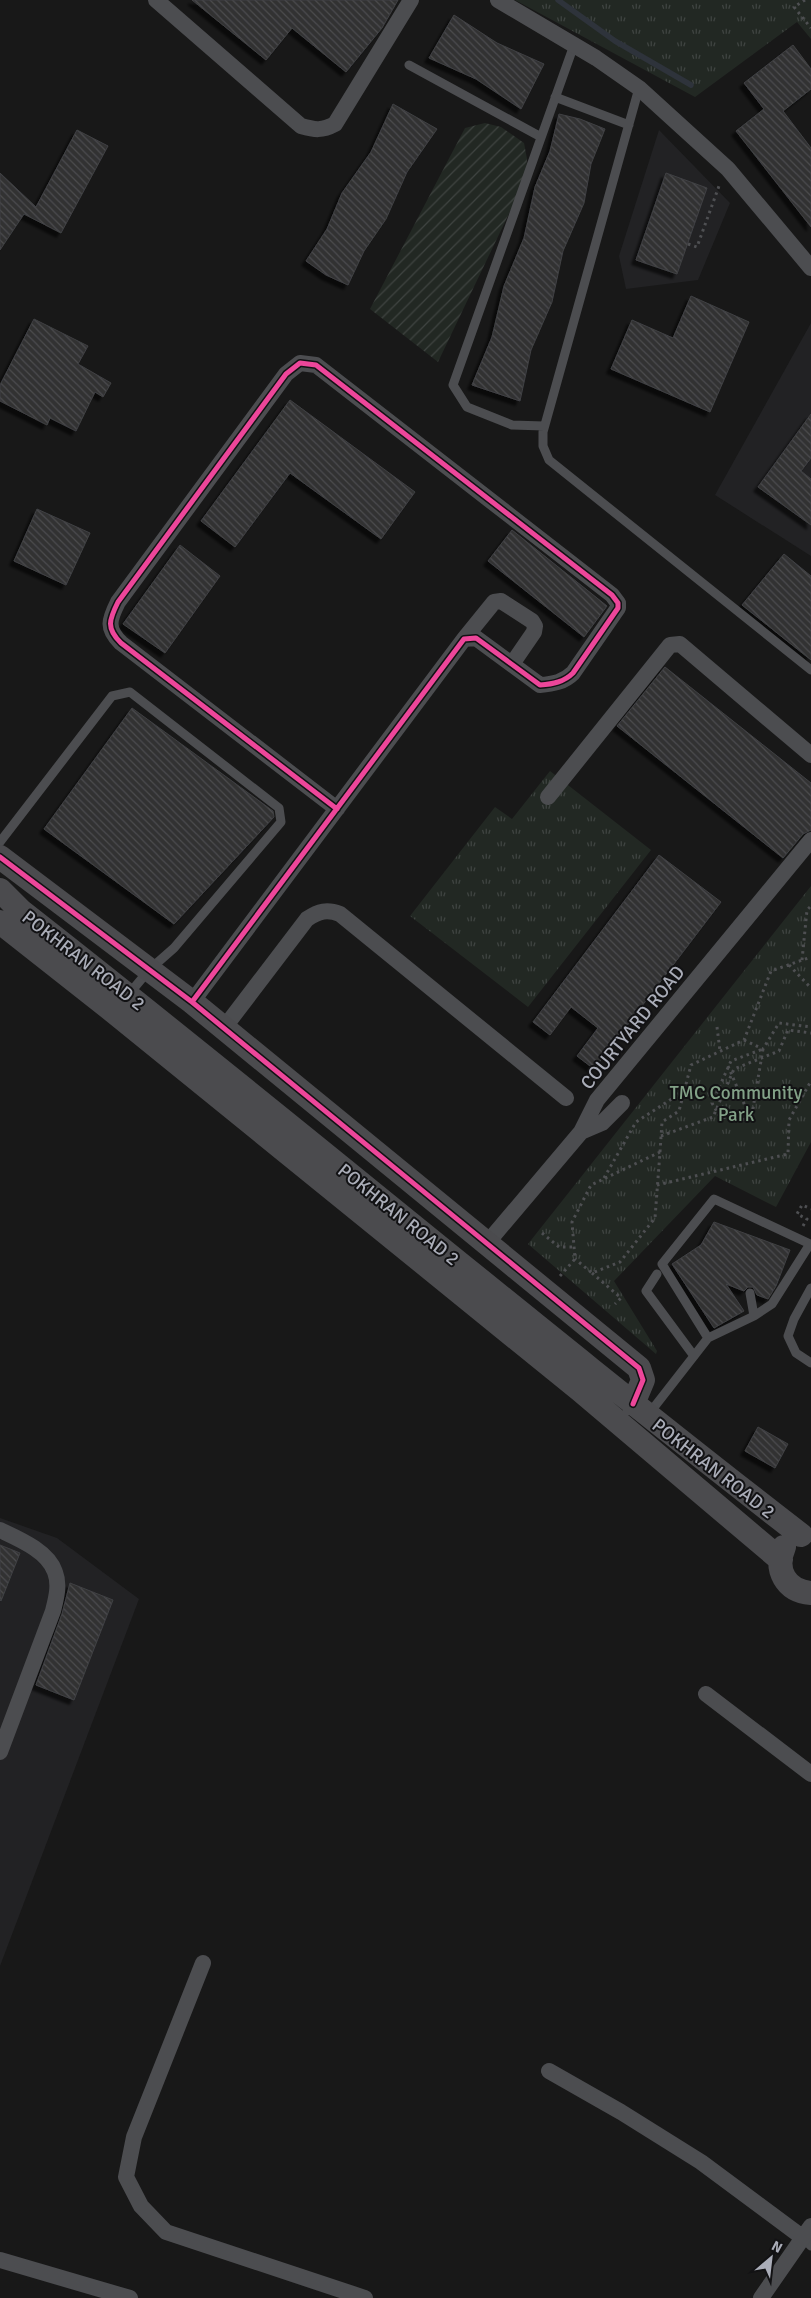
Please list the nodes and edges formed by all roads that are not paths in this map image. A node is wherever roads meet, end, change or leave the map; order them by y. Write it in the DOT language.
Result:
graph roads {
  1 [pos="156,0"];
  2 [pos="498,0"];
  3 [pos="409,1"];
  4 [pos="574,45"];
  5 [pos="409,65"];
  6 [pos="639,88"];
  7 [pos="555,97"];
  8 [pos="629,125"];
  9 [pos="541,137"];
  10 [pos="725,172"];
  11 [pos="811,268"];
  12 [pos="811,281"];
  13 [pos="544,426"];
  14 [pos="464,640"];
  15 [pos="512,664"];
  16 [pos="811,670"];
  17 [pos="811,755"];
  18 [pos="548,797"];
  19 [pos="337,810"];
  20 [pos="811,840"];
  21 [pos="0,842"];
  22 [pos="0,857"];
  23 [pos="0,890"];
  24 [pos="0,922"];
  25 [pos="149,970"];
  26 [pos="192,1002"];
  27 [pos="121,1003"];
  28 [pos="224,1028"];
  29 [pos="566,1098"];
  30 [pos="622,1103"];
  31 [pos="582,1132"];
  32 [pos="488,1242"];
  33 [pos="657,1274"];
  34 [pos="811,1288"];
  35 [pos="750,1293"];
  36 [pos="754,1316"];
  37 [pos="708,1338"];
  38 [pos="694,1356"];
  39 [pos="811,1363"];
  40 [pos="640,1410"];
  41 [pos="0,1530"];
  42 [pos="806,1534"];
  43 [pos="780,1560"];
  44 [pos="811,1593"];
  45 [pos="706,1694"];
  46 [pos="0,1752"];
  47 [pos="811,1774"];
  48 [pos="203,1963"];
  49 [pos="550,2071"];
  50 [pos="808,2236"];
  51 [pos="0,2260"];
  52 [pos="130,2298"];
  53 [pos="366,2298"];
  54 [pos="761,2298"];
  1 -- 3 [label="street"];
  2 -- 4 [label="street"];
  4 -- 6 [label="street"];
  4 -- 7 [label="lane"];
  5 -- 9 [label="lane"];
  6 -- 8 [label="lane"];
  6 -- 10 [label="street"];
  7 -- 8 [label="lane"];
  7 -- 9 [label="lane"];
  8 -- 13 [label="lane"];
  9 -- 13 [label="lane"];
  10 -- 11 [label="street"];
  10 -- 12 [label="street"];
  13 -- 16 [label="lane"];
  14 -- 15 [label="street"];
  14 -- 15 [label="street"];
  14 -- 19 [label="street"];
  15 -- 19 [label="street"];
  17 -- 18 [label="street"];
  19 -- 26 [label="street"];
  20 -- 31 [label="street, COURTYARD ROAD"];
  21 -- 25 [label="lane"];
  22 -- 25 [label="main road"];
  23 -- 27 [label="main road, POKHRAN ROAD 2"];
  24 -- 27 [label="main road, POKHRAN ROAD 2"];
  25 -- 26 [label="main road"];
  25 -- 27 [label="lane"];
  26 -- 28 [label="main road"];
  27 -- 40 [label="main road, POKHRAN ROAD 2"];
  27 -- 43 [label="main road, POKHRAN ROAD 2"];
  28 -- 29 [label="street"];
  28 -- 32 [label="main road"];
  30 -- 31 [label="street"];
  31 -- 32 [label="street, COURTYARD ROAD"];
  32 -- 40 [label="main road"];
  33 -- 38 [label="lane"];
  34 -- 39 [label="lane"];
  35 -- 36 [label="lane"];
  36 -- 37 [label="lane"];
  36 -- 37 [label="lane"];
  37 -- 38 [label="lane"];
  38 -- 40 [label="lane"];
  40 -- 42 [label="main road, POKHRAN ROAD 2"];
  41 -- 46 [label="street"];
  42 -- 43 [label="main road"];
  43 -- 44 [label="main road"];
  45 -- 47 [label="street"];
  48 -- 53 [label="street"];
  49 -- 50 [label="street"];
  50 -- 54 [label="street"];
  51 -- 52 [label="street"];
}
